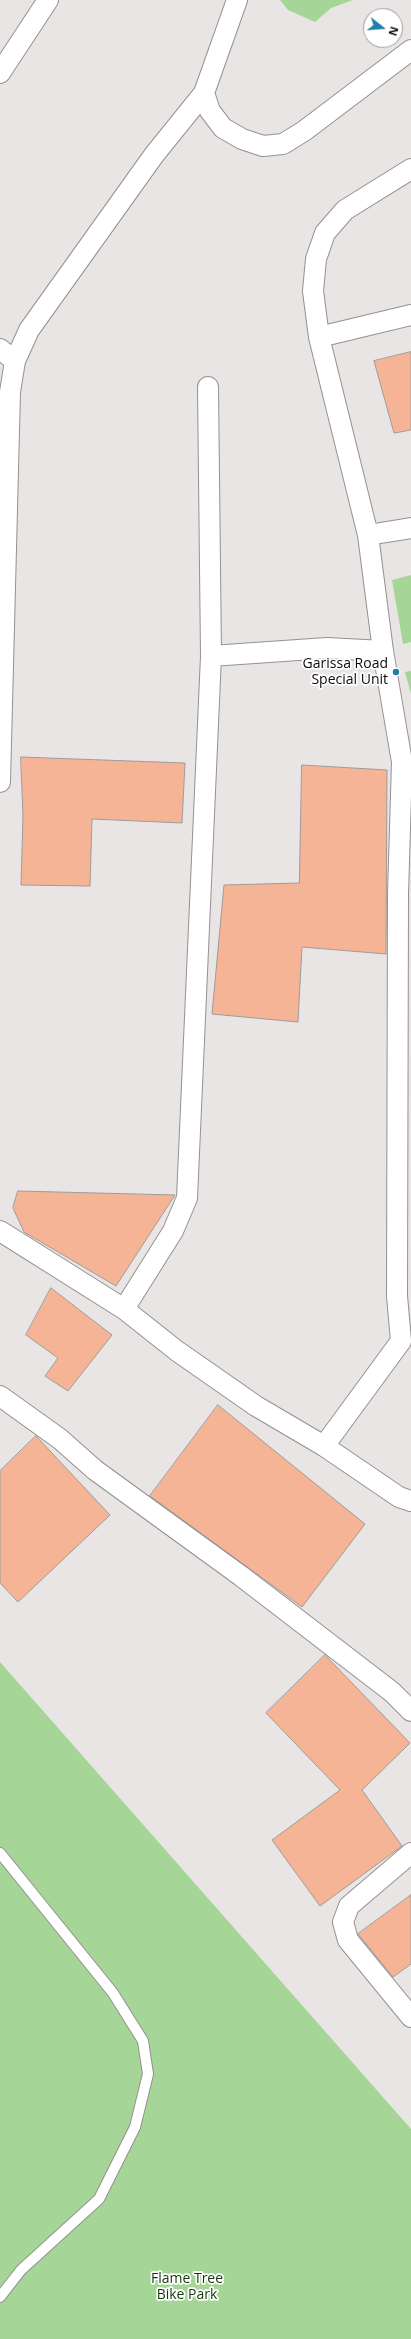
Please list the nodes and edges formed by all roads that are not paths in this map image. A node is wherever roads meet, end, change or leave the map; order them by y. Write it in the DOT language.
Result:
graph roads {
  1 [pos="48,0"];
  2 [pos="237,0"];
  3 [pos="411,50"];
  4 [pos="0,73"];
  5 [pos="204,93"];
  6 [pos="411,169"];
  7 [pos="411,315"];
  8 [pos="319,337"];
  9 [pos="8,355"];
  10 [pos="208,387"];
  11 [pos="411,528"];
  12 [pos="368,535"];
  13 [pos="383,651"];
  14 [pos="211,656"];
  15 [pos="406,761"];
  16 [pos="0,782"];
  17 [pos="0,1232"];
  18 [pos="124,1309"];
  19 [pos="406,1342"];
  20 [pos="0,1396"];
  21 [pos="324,1446"];
  22 [pos="411,1501"];
  23 [pos="411,1711"];
  24 [pos="0,1853"];
  25 [pos="411,1853"];
  26 [pos="411,2017"];
  27 [pos="0,2297"];
  1 -- 4 [label="street"];
  2 -- 5 [label="street"];
  3 -- 5 [label="street"];
  5 -- 9 [label="street"];
  6 -- 8 [label="street"];
  7 -- 8 [label="street"];
  8 -- 12 [label="street"];
  9 -- 16 [label="street"];
  10 -- 14 [label="street"];
  11 -- 12 [label="street"];
  12 -- 13 [label="street"];
  13 -- 14 [label="street"];
  13 -- 15 [label="street"];
  14 -- 18 [label="street"];
  15 -- 19 [label="street"];
  17 -- 18 [label="street"];
  18 -- 21 [label="street"];
  19 -- 21 [label="street"];
  20 -- 23 [label="street"];
  21 -- 22 [label="street"];
  24 -- 27 [label="lane"];
  25 -- 26 [label="street"];
}
